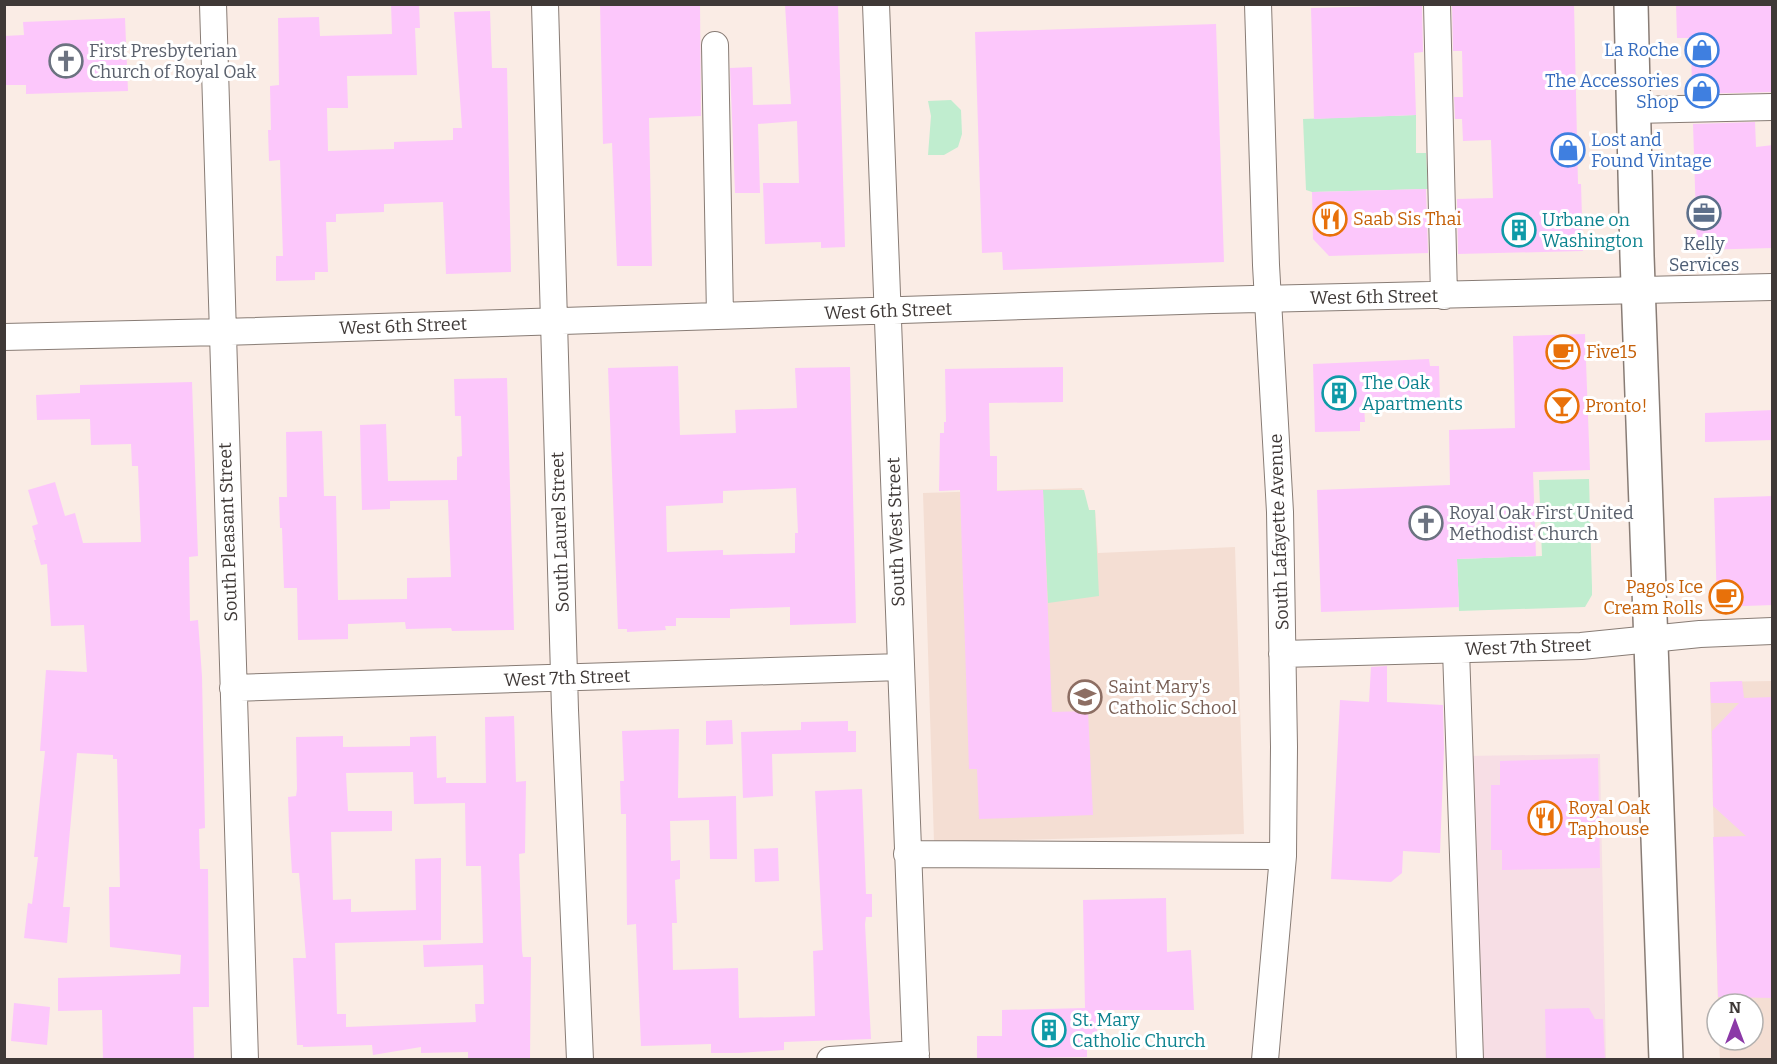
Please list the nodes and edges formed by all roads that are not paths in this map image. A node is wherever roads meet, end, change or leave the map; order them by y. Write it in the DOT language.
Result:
graph roads {
  1 [pos="213,4"];
  2 [pos="545,4"];
  3 [pos="876,4"];
  4 [pos="1258,4"];
  5 [pos="1437,4"];
  6 [pos="1631,4"];
  7 [pos="714,45"];
  8 [pos="1773,107"];
  9 [pos="1634,110"];
  10 [pos="1773,286"];
  11 [pos="1638,290"];
  12 [pos="1444,296"];
  13 [pos="1270,299"];
  14 [pos="887,311"];
  15 [pos="720,316"];
  16 [pos="554,321"];
  17 [pos="222,332"];
  18 [pos="4,337"];
  19 [pos="1773,631"];
  20 [pos="1650,641"];
  21 [pos="1456,650"];
  22 [pos="1282,654"];
  23 [pos="901,667"];
  24 [pos="564,679"];
  25 [pos="233,688"];
  26 [pos="908,854"];
  27 [pos="1283,856"];
  28 [pos="916,1057"];
  29 [pos="245,1059"];
  30 [pos="580,1059"];
  31 [pos="830,1059"];
  32 [pos="1265,1059"];
  33 [pos="1470,1059"];
  34 [pos="1666,1059"];
  1 -- 17 [label="street, South Pleasant Street"];
  2 -- 16 [label="street, South Laurel Street"];
  3 -- 14 [label="street, South West Street"];
  4 -- 13 [label="street, South Lafayette Avenue"];
  5 -- 12 [label="street"];
  6 -- 9 [label="main road"];
  7 -- 15 [label="street"];
  8 -- 9 [label="street"];
  9 -- 11 [label="main road"];
  10 -- 11 [label="street, West 6th Street"];
  11 -- 12 [label="street, West 6th Street"];
  11 -- 20 [label="main road"];
  12 -- 13 [label="street, West 6th Street"];
  13 -- 14 [label="street, West 6th Street"];
  13 -- 22 [label="street, South Lafayette Avenue"];
  14 -- 15 [label="street, West 6th Street"];
  14 -- 23 [label="street, South West Street"];
  15 -- 16 [label="street, West 6th Street"];
  16 -- 17 [label="street, West 6th Street"];
  16 -- 24 [label="street, South Laurel Street"];
  17 -- 18 [label="street, West 6th Street"];
  17 -- 25 [label="street, South Pleasant Street"];
  19 -- 20 [label="street, West 7th Street"];
  20 -- 21 [label="street, West 7th Street"];
  20 -- 34 [label="main road"];
  21 -- 22 [label="street, West 7th Street"];
  21 -- 33 [label="street"];
  22 -- 27 [label="street, South Lafayette Avenue"];
  23 -- 24 [label="street, West 7th Street"];
  23 -- 26 [label="street, South West Street"];
  24 -- 25 [label="street, West 7th Street"];
  24 -- 30 [label="street, South Laurel Street"];
  25 -- 29 [label="street, South Pleasant Street"];
  26 -- 27 [label="street"];
  26 -- 28 [label="street, South West Street"];
  27 -- 32 [label="street, South Lafayette Avenue"];
  28 -- 31 [label="street"];
}
